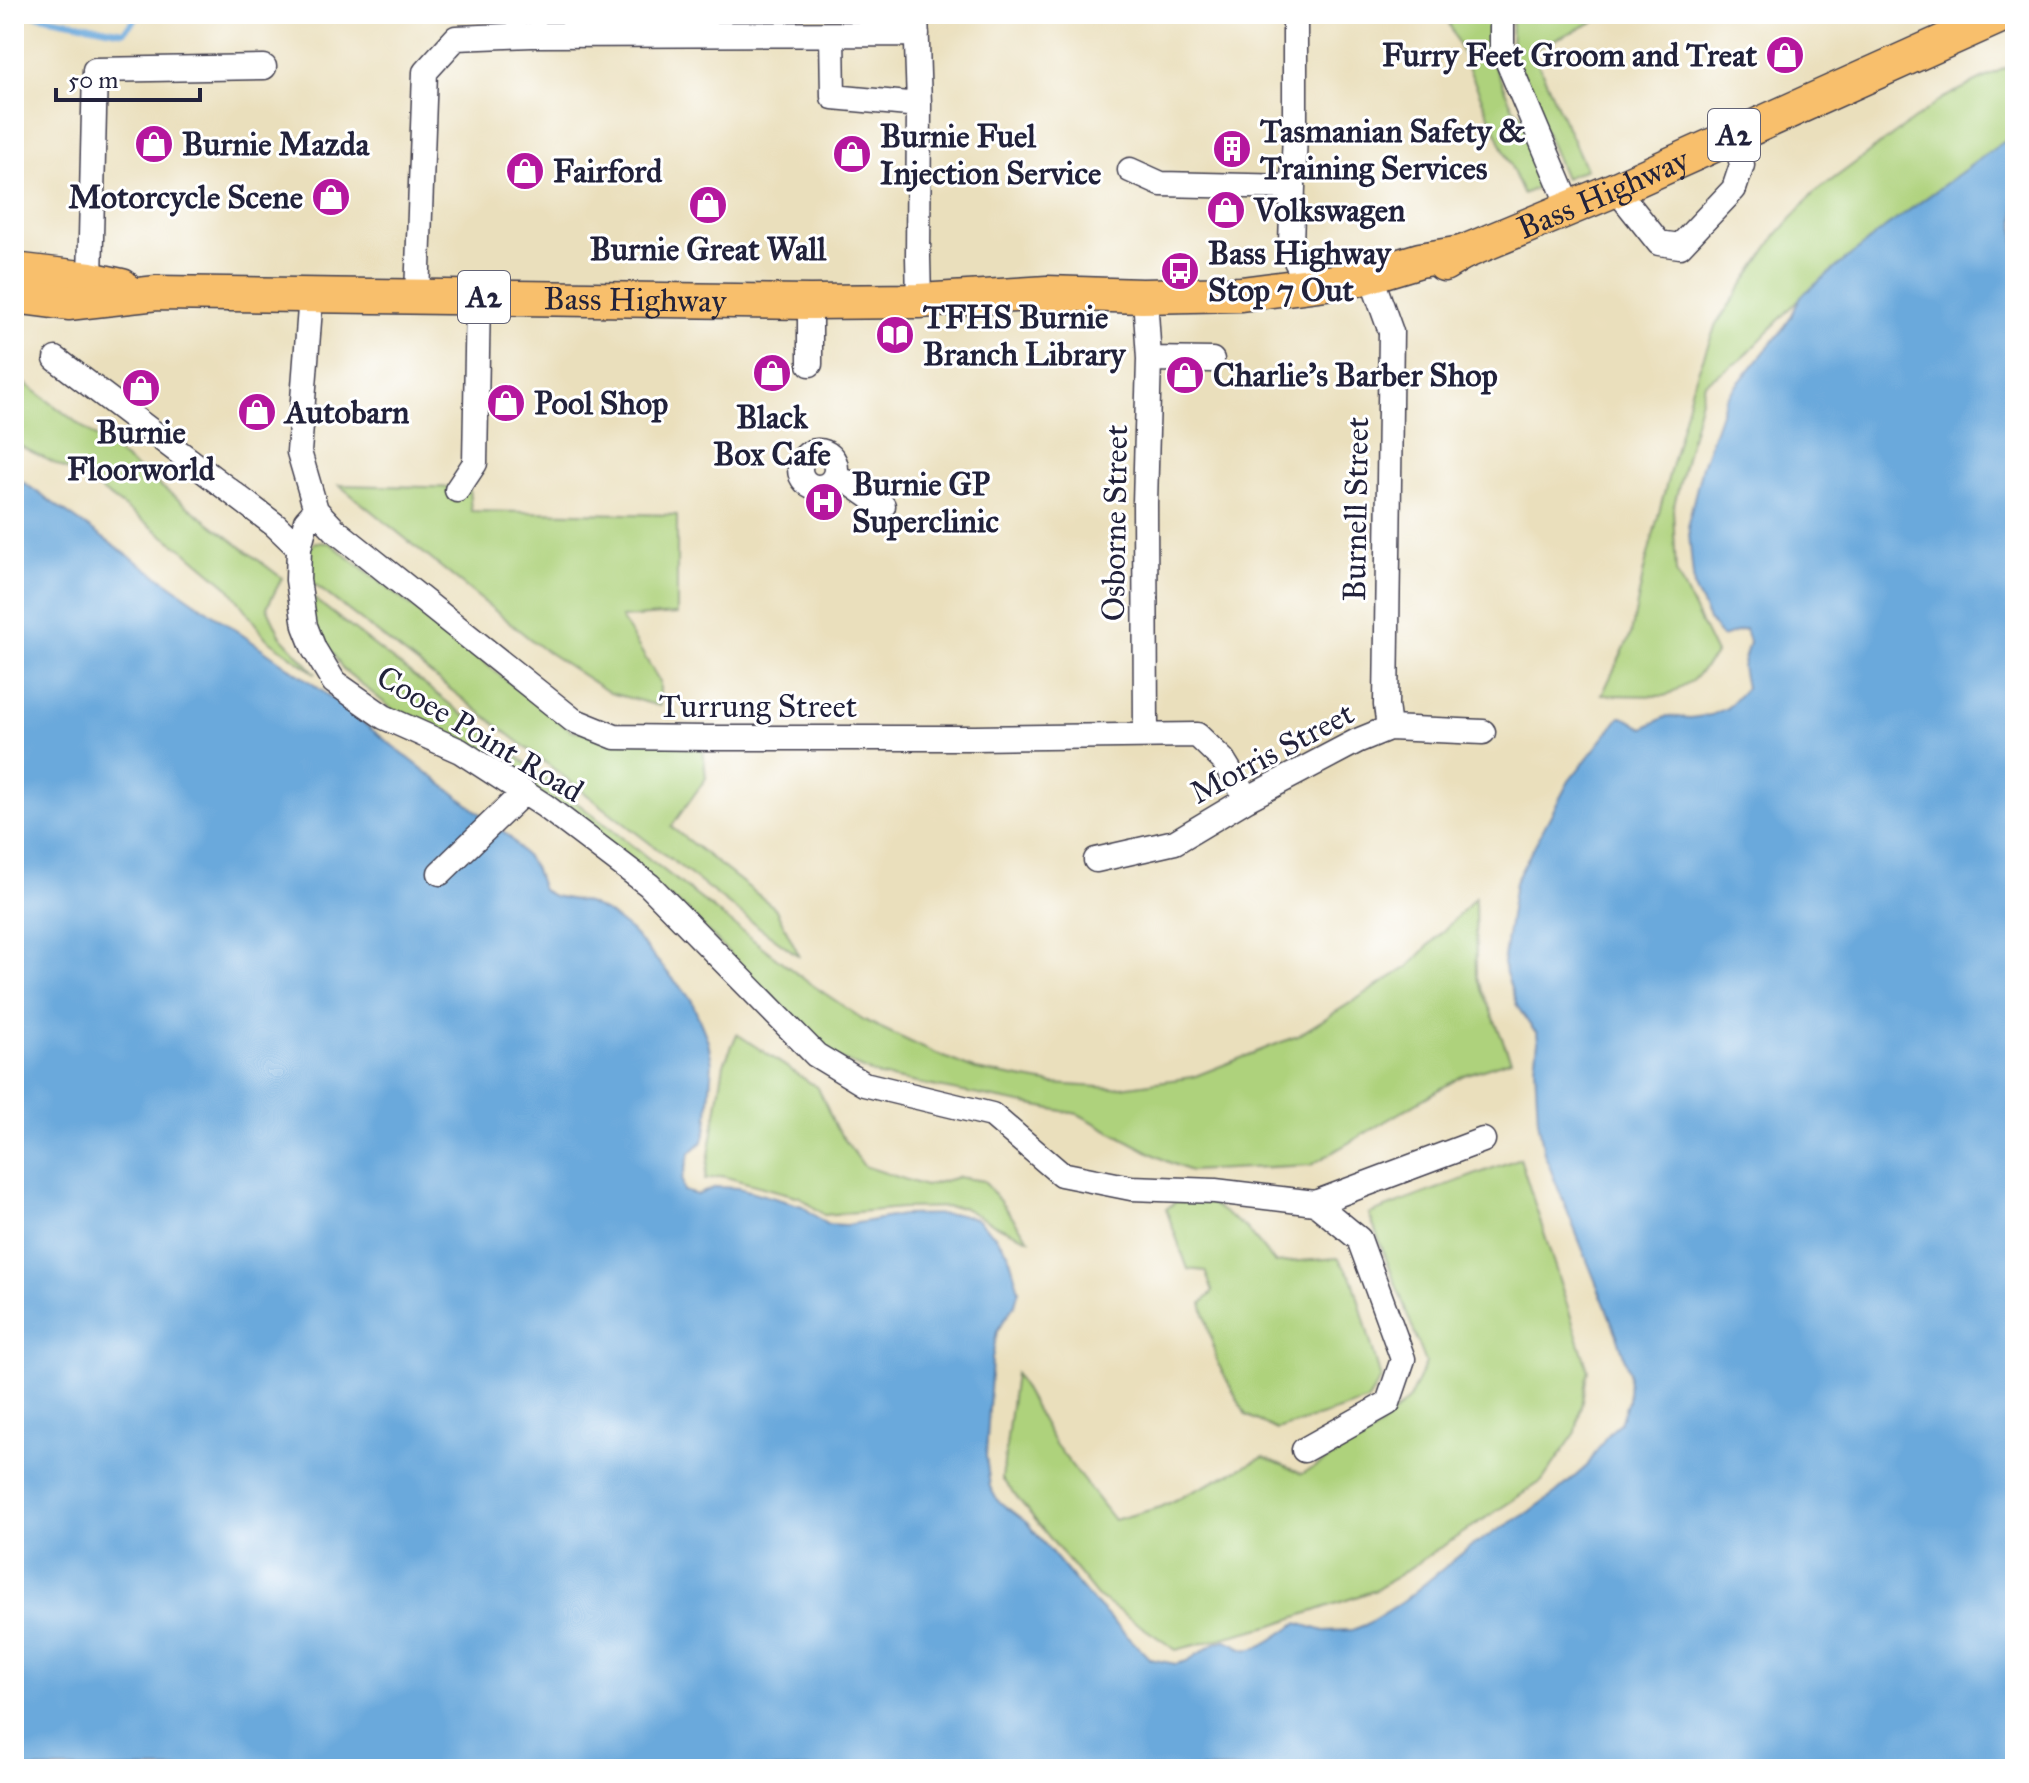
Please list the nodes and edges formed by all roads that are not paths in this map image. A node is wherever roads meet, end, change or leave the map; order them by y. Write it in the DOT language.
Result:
graph roads {
  1 [pos="1295,14"];
  2 [pos="1502,14"];
  3 [pos="2005,14"];
  4 [pos="917,24"];
  5 [pos="456,26"];
  6 [pos="832,35"];
  7 [pos="264,67"];
  8 [pos="919,105"];
  9 [pos="1735,135"];
  10 [pos="1130,170"];
  11 [pos="1292,187"];
  12 [pos="1616,189"];
  13 [pos="1570,208"];
  14 [pos="1462,253"];
  15 [pos="14,270"];
  16 [pos="90,279"];
  17 [pos="1309,287"];
  18 [pos="157,293"];
  19 [pos="1377,293"];
  20 [pos="311,295"];
  21 [pos="14,296"];
  22 [pos="417,296"];
  23 [pos="478,297"];
  24 [pos="919,301"];
  25 [pos="810,302"];
  26 [pos="1146,312"];
  27 [pos="56,359"];
  28 [pos="1149,359"];
  29 [pos="1212,360"];
  30 [pos="810,364"];
  31 [pos="833,479"];
  32 [pos="457,490"];
  33 [pos="883,506"];
  34 [pos="316,510"];
  35 [pos="299,548"];
  36 [pos="1389,728"];
  37 [pos="1483,732"];
  38 [pos="1146,735"];
  39 [pos="524,792"];
  40 [pos="1247,799"];
  41 [pos="1096,860"];
  42 [pos="440,873"];
  43 [pos="1483,1140"];
  44 [pos="1315,1203"];
  45 [pos="1304,1450"];
  1 -- 11 [label="street"];
  2 -- 13 [label="street"];
  3 -- 9 [label="highway, Bass Highway / A2"];
  4 -- 6 [label="street"];
  4 -- 8 [label="street"];
  5 -- 6 [label="street"];
  5 -- 22 [label="street"];
  6 -- 8 [label="street"];
  7 -- 16 [label="street"];
  8 -- 24 [label="street"];
  9 -- 12 [label="highway, Bass Highway / A2"];
  9 -- 12 [label="street"];
  10 -- 11 [label="street"];
  11 -- 17 [label="street"];
  12 -- 13 [label="highway, Bass Highway / A2"];
  13 -- 14 [label="highway, Bass Highway / A2"];
  14 -- 17 [label="highway, Bass Highway / A2"];
  14 -- 19 [label="highway, Bass Highway / A2"];
  15 -- 16 [label="highway, Bass Highway / A2"];
  16 -- 18 [label="highway, Bass Highway / A2"];
  17 -- 24 [label="highway, Bass Highway / A2"];
  18 -- 20 [label="highway, Bass Highway / A2"];
  18 -- 21 [label="highway, Bass Highway / A2"];
  19 -- 26 [label="highway, Bass Highway / A2"];
  19 -- 36 [label="street, Burnell Street"];
  20 -- 22 [label="highway, Bass Highway / A2"];
  20 -- 34 [label="street"];
  22 -- 23 [label="highway, Bass Highway / A2"];
  23 -- 25 [label="highway, Bass Highway / A2"];
  23 -- 32 [label="street"];
  24 -- 25 [label="highway, Bass Highway / A2"];
  24 -- 26 [label="highway, Bass Highway / A2"];
  25 -- 30 [label="street"];
  26 -- 28 [label="street, Osborne Street"];
  27 -- 35 [label="street"];
  28 -- 29 [label="street"];
  28 -- 38 [label="street, Osborne Street"];
  31 -- 33 [label="street"];
  34 -- 35 [label="street, Cooee Point Road"];
  34 -- 38 [label="street, Turrung Street"];
  35 -- 39 [label="street, Cooee Point Road"];
  36 -- 37 [label="street, Morris Street"];
  36 -- 40 [label="street, Morris Street"];
  38 -- 40 [label="street, Turrung Street"];
  39 -- 42 [label="street"];
  39 -- 44 [label="street, Cooee Point Road"];
  40 -- 41 [label="street, Morris Street"];
  43 -- 44 [label="street"];
  44 -- 45 [label="street"];
}
